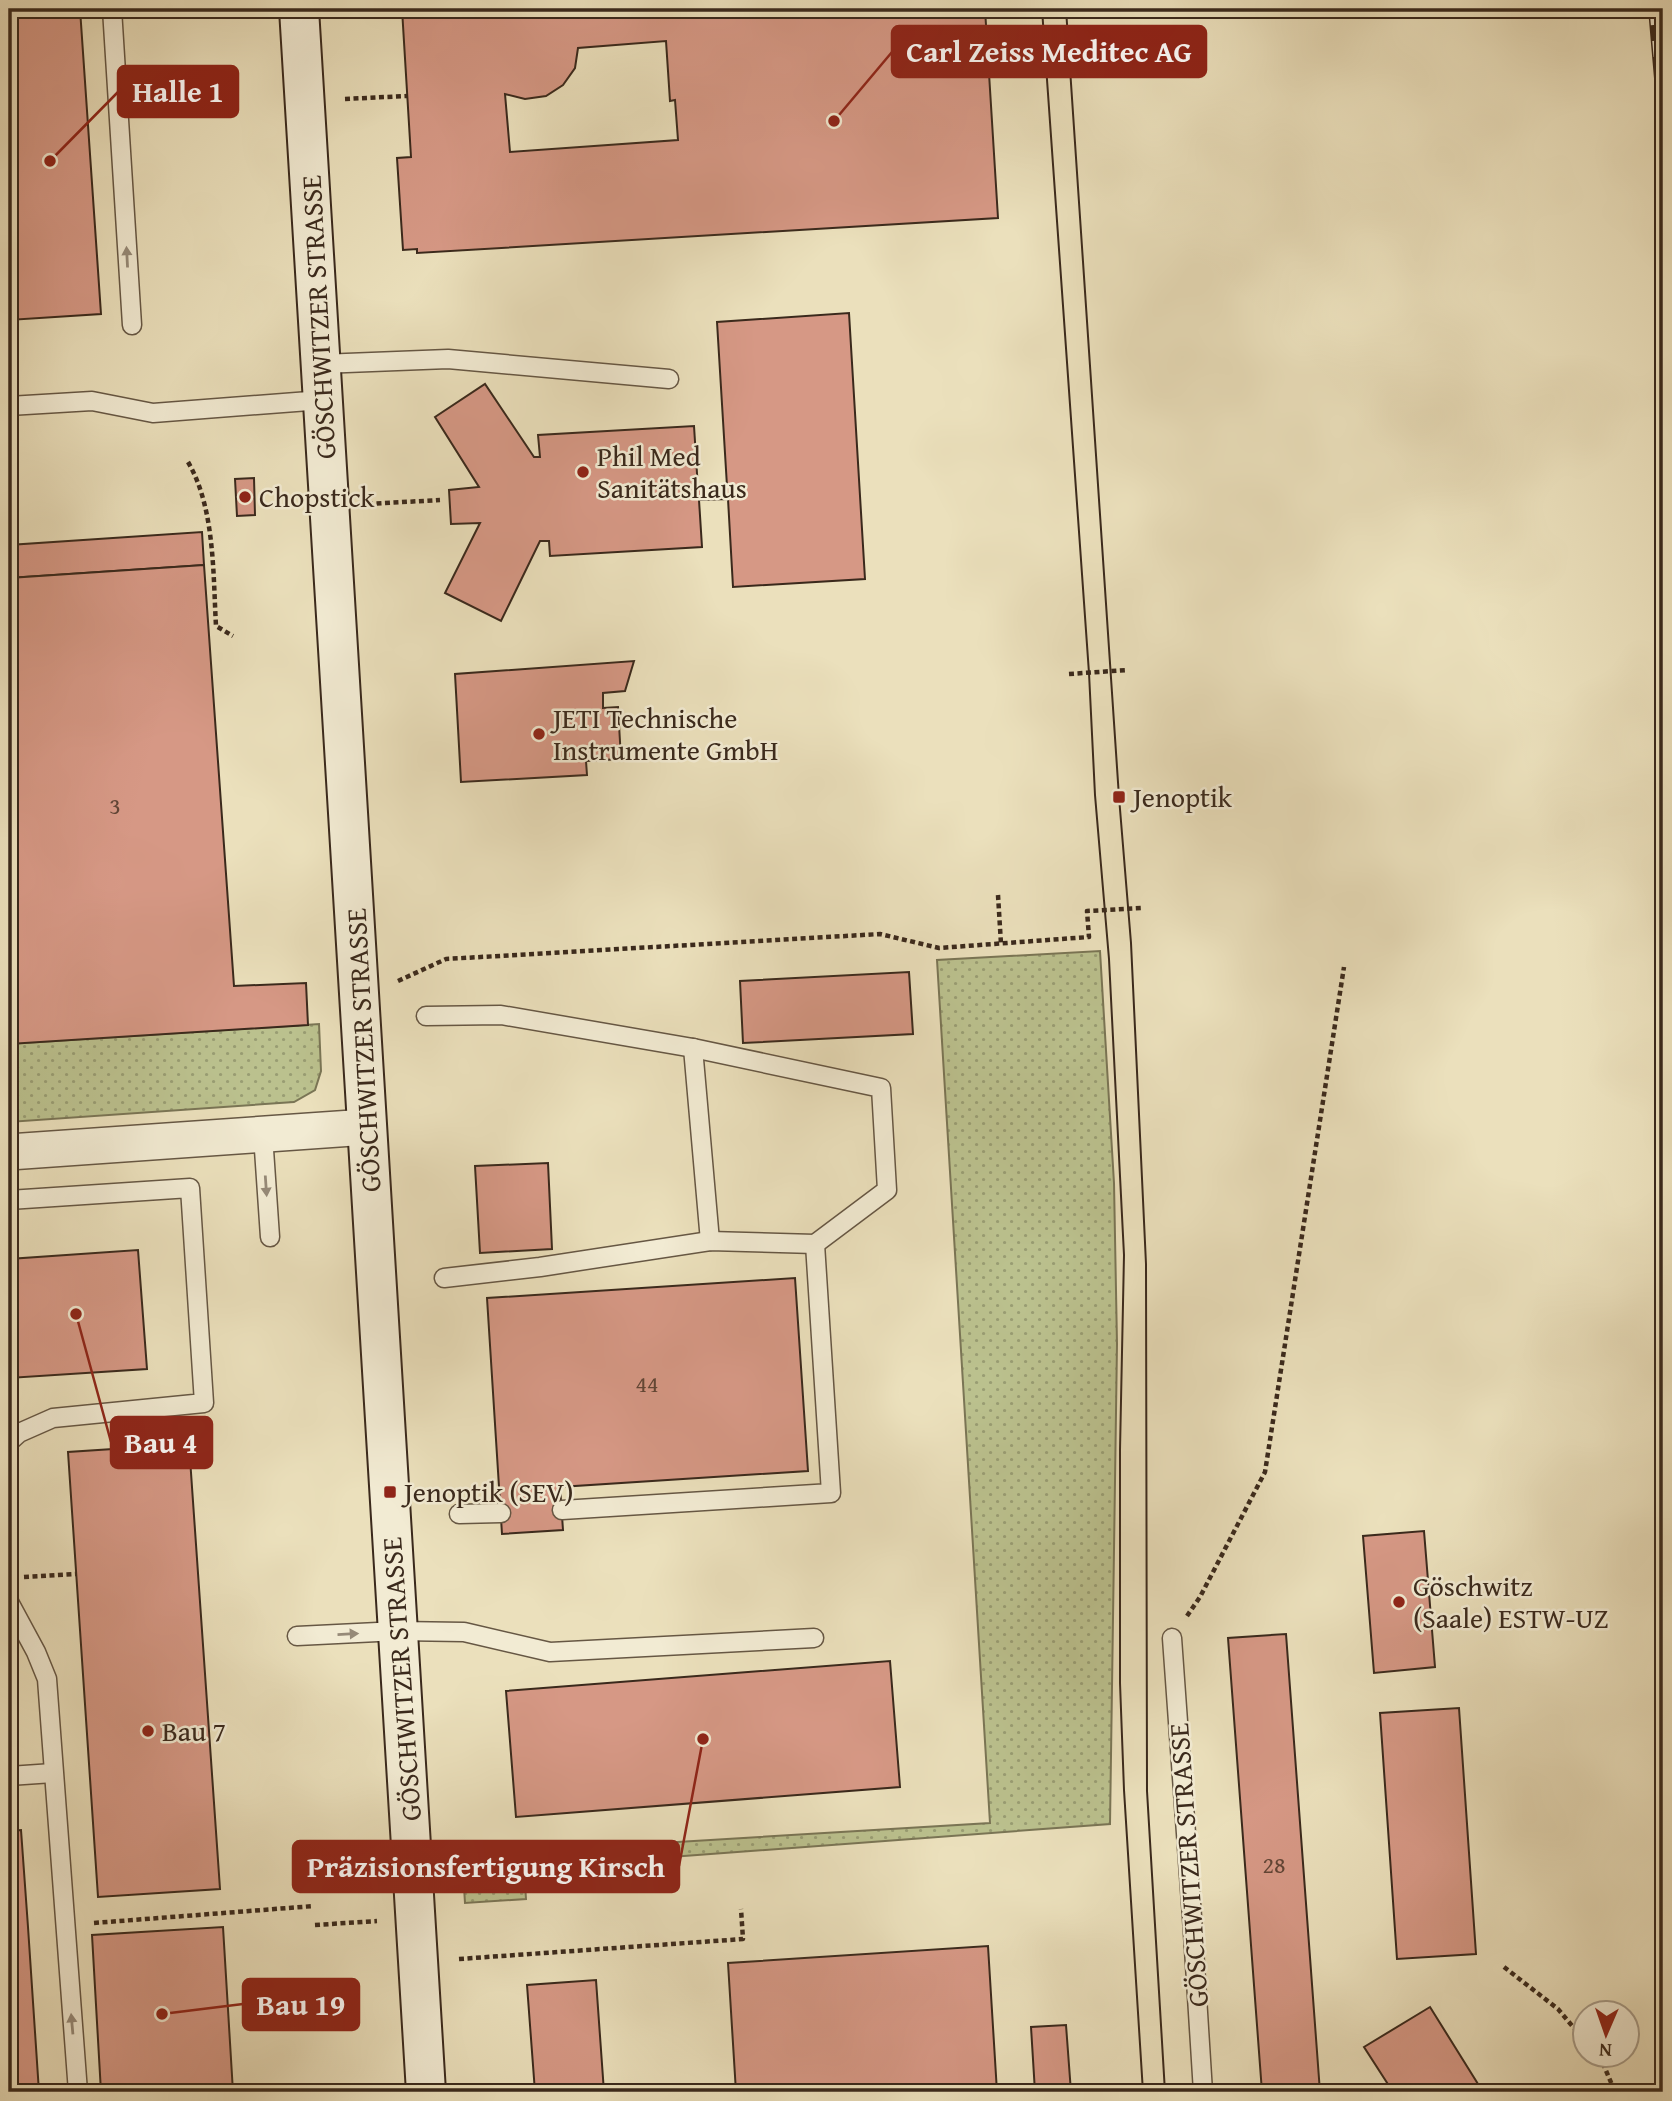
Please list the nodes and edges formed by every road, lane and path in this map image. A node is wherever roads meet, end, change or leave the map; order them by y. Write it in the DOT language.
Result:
graph roads {
  1 [pos="112,9"];
  2 [pos="299,9"];
  3 [pos="407,96"];
  4 [pos="343,99"];
  5 [pos="132,325"];
  6 [pos="668,379"];
  7 [pos="321,382"];
  8 [pos="9,406"];
  9 [pos="188,462"];
  10 [pos="440,500"];
  11 [pos="366,504"];
  12 [pos="216,626"];
  13 [pos="209,628"];
  14 [pos="233,636"];
  15 [pos="1127,670"];
  16 [pos="1069,674"];
  17 [pos="998,895"];
  18 [pos="1142,908"];
  19 [pos="1001,944"];
  20 [pos="1344,967"];
  21 [pos="397,982"];
  22 [pos="426,1016"];
  23 [pos="693,1048"];
  24 [pos="368,1127"];
  25 [pos="263,1135"];
  26 [pos="9,1152"];
  27 [pos="9,1200"];
  28 [pos="270,1237"];
  29 [pos="710,1241"];
  30 [pos="815,1244"];
  31 [pos="444,1278"];
  32 [pos="9,1442"];
  33 [pos="562,1510"];
  34 [pos="501,1513"];
  35 [pos="459,1514"];
  36 [pos="76,1574"];
  37 [pos="19,1577"];
  38 [pos="9,1602"];
  39 [pos="398,1631"];
  40 [pos="297,1636"];
  41 [pos="814,1638"];
  42 [pos="1172,1638"];
  43 [pos="53,1773"];
  44 [pos="9,1776"];
  45 [pos="314,1906"];
  46 [pos="741,1909"];
  47 [pos="385,1920"];
  48 [pos="87,1923"];
  49 [pos="315,1925"];
  50 [pos="459,1959"];
  51 [pos="1504,1967"];
  52 [pos="1570,2023"];
  53 [pos="1606,2070"];
  54 [pos="78,2092"];
  55 [pos="426,2092"];
  56 [pos="1203,2092"];
  57 [pos="1615,2092"];
  5 -- 1 [label="lane, one-way"];
  2 -- 7 [label="main road, GÖSCHWITZER STRASSE"];
  3 -- 4 [label="path"];
  6 -- 7 [label="lane"];
  7 -- 8 [label="lane"];
  7 -- 24 [label="main road, GÖSCHWITZER STRASSE"];
  9 -- 12 [label="path"];
  10 -- 11 [label="path"];
  12 -- 13 [label="path"];
  12 -- 14 [label="path"];
  15 -- 16 [label="path"];
  17 -- 19 [label="path"];
  18 -- 19 [label="path"];
  19 -- 21 [label="path"];
  20 -- 42 [label="path"];
  22 -- 23 [label="lane"];
  23 -- 29 [label="lane"];
  23 -- 30 [label="lane"];
  24 -- 25 [label="street"];
  24 -- 39 [label="main road, GÖSCHWITZER STRASSE"];
  25 -- 26 [label="street"];
  25 -- 28 [label="lane, one-way"];
  27 -- 32 [label="lane"];
  29 -- 30 [label="lane"];
  29 -- 31 [label="lane"];
  30 -- 33 [label="lane"];
  34 -- 35 [label="lane"];
  36 -- 37 [label="path"];
  38 -- 43 [label="lane"];
  40 -- 39 [label="lane, one-way"];
  39 -- 41 [label="lane"];
  39 -- 55 [label="main road, GÖSCHWITZER STRASSE"];
  42 -- 56 [label="lane, GÖSCHWITZER STRASSE"];
  43 -- 44 [label="lane"];
  54 -- 43 [label="lane, one-way"];
  45 -- 48 [label="path"];
  46 -- 50 [label="path"];
  47 -- 49 [label="path"];
  51 -- 52 [label="path"];
  53 -- 57 [label="path"];
}
